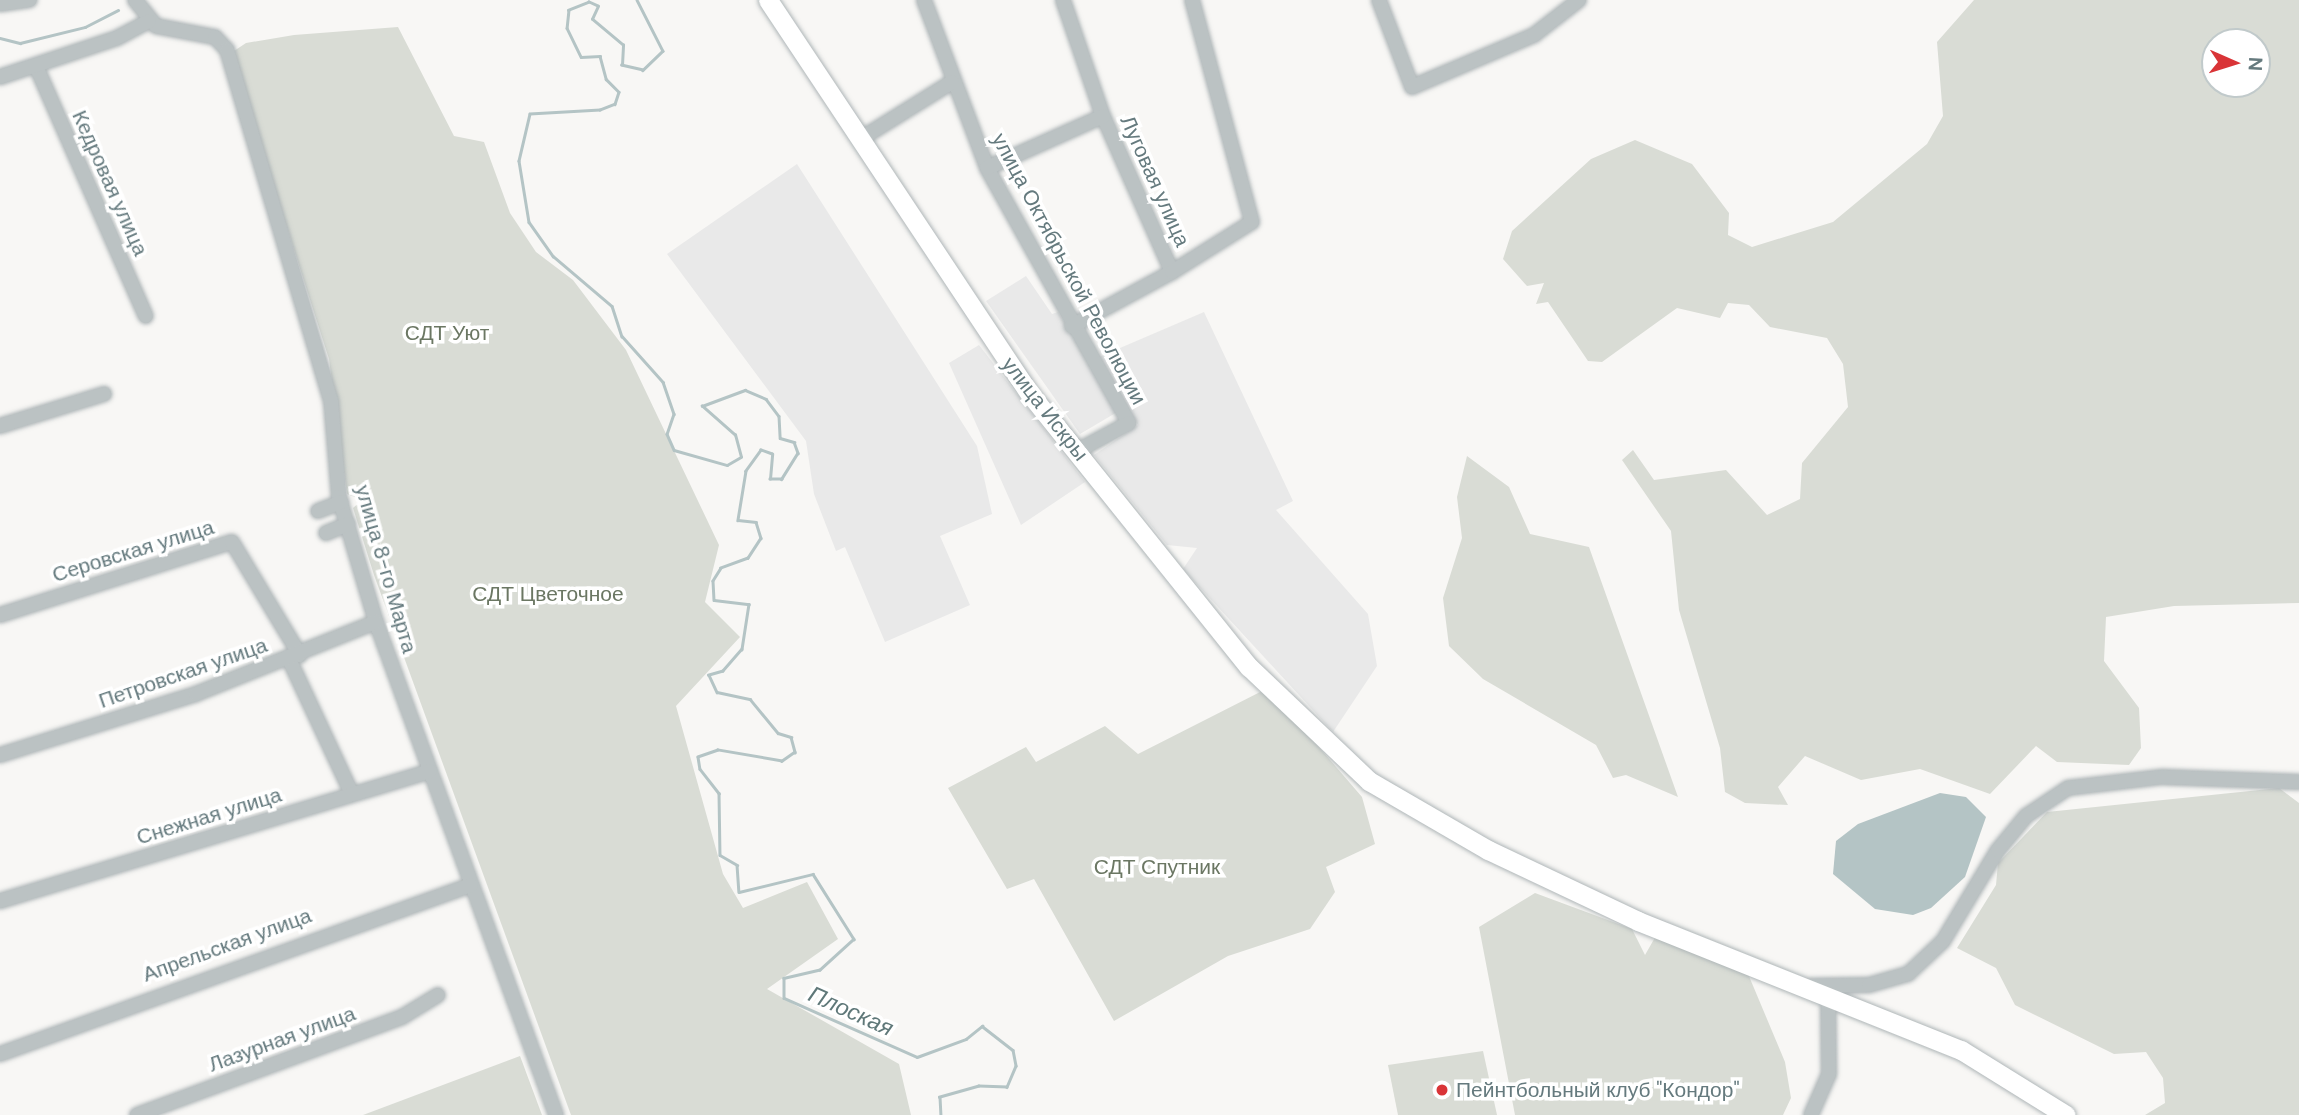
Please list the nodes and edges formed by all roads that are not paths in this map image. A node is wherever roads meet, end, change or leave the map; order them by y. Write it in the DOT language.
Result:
graph roads {
  1 [pos="30,0"];
  2 [pos="135,0"];
  3 [pos="768,0"];
  4 [pos="924,0"];
  5 [pos="1063,0"];
  6 [pos="1192,0"];
  7 [pos="1379,0"];
  8 [pos="1578,0"];
  9 [pos="0,4"];
  10 [pos="149,20"];
  11 [pos="36,66"];
  12 [pos="0,77"];
  13 [pos="952,82"];
  14 [pos="1103,116"];
  15 [pos="862,138"];
  16 [pos="987,168"];
  17 [pos="1171,272"];
  18 [pos="146,316"];
  19 [pos="1072,326"];
  20 [pos="104,394"];
  21 [pos="0,426"];
  22 [pos="1077,450"];
  23 [pos="341,502"];
  24 [pos="318,511"];
  25 [pos="348,524"];
  26 [pos="326,533"];
  27 [pos="0,615"];
  28 [pos="376,622"];
  29 [pos="294,657"];
  30 [pos="0,755"];
  31 [pos="430,771"];
  32 [pos="2299,782"];
  33 [pos="352,794"];
  34 [pos="471,885"];
  35 [pos="0,901"];
  36 [pos="1807,986"];
  37 [pos="438,995"];
  38 [pos="1828,996"];
  39 [pos="0,1054"];
  40 [pos="137,1115"];
  41 [pos="556,1115"];
  42 [pos="1811,1115"];
  43 [pos="2066,1115"];
  1 -- 9 [label="street"];
  2 -- 10 [label="street"];
  3 -- 15 [label="main road, улица Искры"];
  4 -- 13 [label="street, улица Октябрьской Революции"];
  5 -- 14 [label="street, Луговая улица"];
  6 -- 17 [label="street"];
  7 -- 8 [label="street"];
  10 -- 11 [label="street"];
  10 -- 23 [label="street, улица 8-го Марта"];
  11 -- 12 [label="street"];
  11 -- 18 [label="street, Кедровая улица"];
  13 -- 15 [label="street"];
  13 -- 16 [label="street, улица Октябрьской Революции"];
  14 -- 16 [label="street"];
  14 -- 17 [label="street, Луговая улица"];
  15 -- 22 [label="main road, улица Искры"];
  16 -- 19 [label="street, улица Октябрьской Революции"];
  17 -- 19 [label="street, Луговая улица"];
  19 -- 22 [label="street, улица Октябрьской Революции"];
  20 -- 21 [label="street"];
  22 -- 36 [label="main road, улица Искры"];
  23 -- 24 [label="street"];
  23 -- 25 [label="street, улица 8-го Марта"];
  25 -- 26 [label="street"];
  25 -- 28 [label="street, улица 8-го Марта"];
  27 -- 29 [label="street, Серовская улица"];
  28 -- 29 [label="street, Петровская улица"];
  28 -- 31 [label="street, улица 8-го Марта"];
  29 -- 30 [label="street, Петровская улица"];
  29 -- 33 [label="street"];
  31 -- 33 [label="street, Снежная улица"];
  31 -- 34 [label="street, улица 8-го Марта"];
  32 -- 36 [label="street"];
  33 -- 35 [label="street, Снежная улица"];
  34 -- 39 [label="street, Апрельская улица"];
  34 -- 41 [label="street, улица 8-го Марта"];
  36 -- 38 [label="main road, улица Искры"];
  37 -- 40 [label="street, Лазурная улица"];
  38 -- 42 [label="street"];
  38 -- 43 [label="main road, улица Искры"];
}
